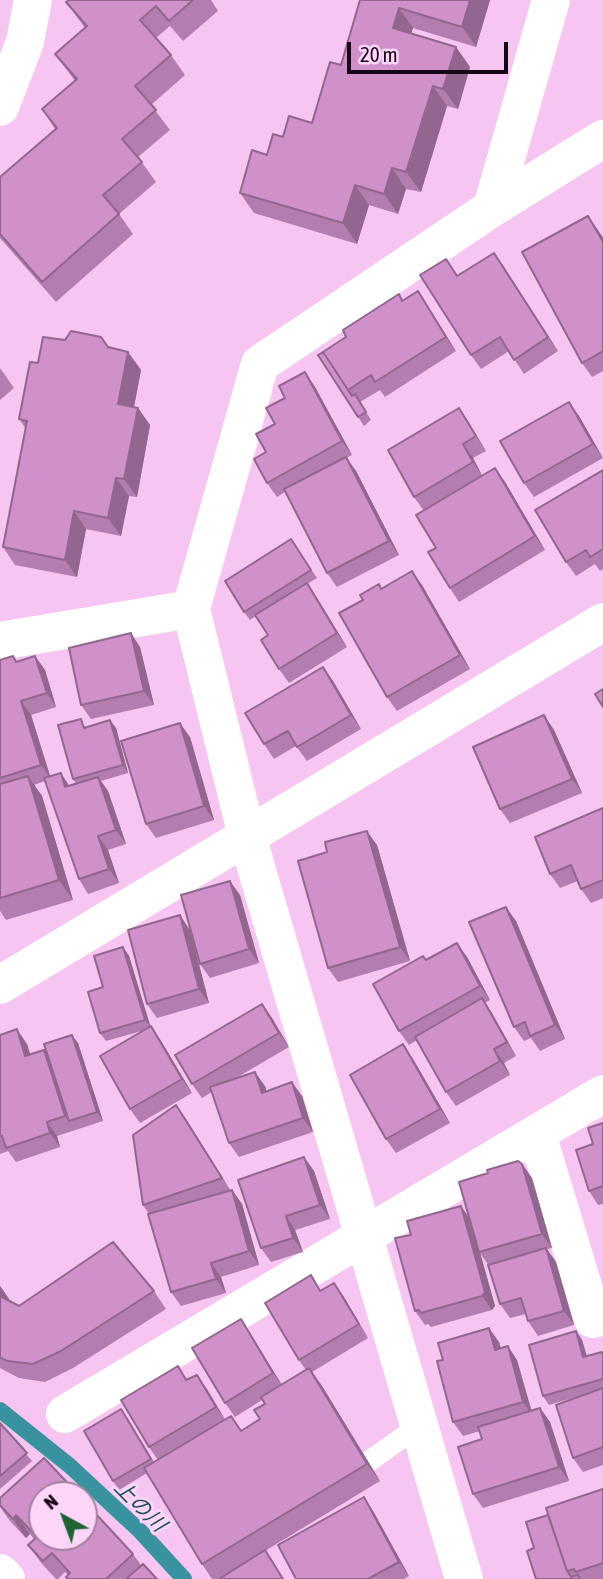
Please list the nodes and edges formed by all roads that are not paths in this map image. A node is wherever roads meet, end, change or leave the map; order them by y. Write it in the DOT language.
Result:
graph roads {
  1 [pos="33,0"];
  2 [pos="551,0"];
  3 [pos="0,107"];
  4 [pos="603,139"];
  5 [pos="492,208"];
  6 [pos="191,609"];
  7 [pos="603,622"];
  8 [pos="0,641"];
  9 [pos="247,836"];
  10 [pos="0,985"];
  11 [pos="603,1094"];
  12 [pos="537,1134"];
  13 [pos="365,1234"];
  14 [pos="593,1320"];
  15 [pos="65,1414"];
  16 [pos="420,1425"];
  17 [pos="368,1462"];
  18 [pos="0,1573"];
  19 [pos="6,1579"];
  20 [pos="464,1579"];
  1 -- 3 [label="street"];
  2 -- 5 [label="street"];
  4 -- 5 [label="street"];
  5 -- 6 [label="street"];
  6 -- 8 [label="street"];
  6 -- 9 [label="street"];
  7 -- 9 [label="street"];
  9 -- 10 [label="street"];
  9 -- 13 [label="street"];
  11 -- 12 [label="street"];
  12 -- 13 [label="street"];
  12 -- 14 [label="street"];
  13 -- 15 [label="street"];
  13 -- 16 [label="street"];
  16 -- 17 [label="lane"];
  16 -- 20 [label="street"];
  18 -- 19 [label="street"];
}
